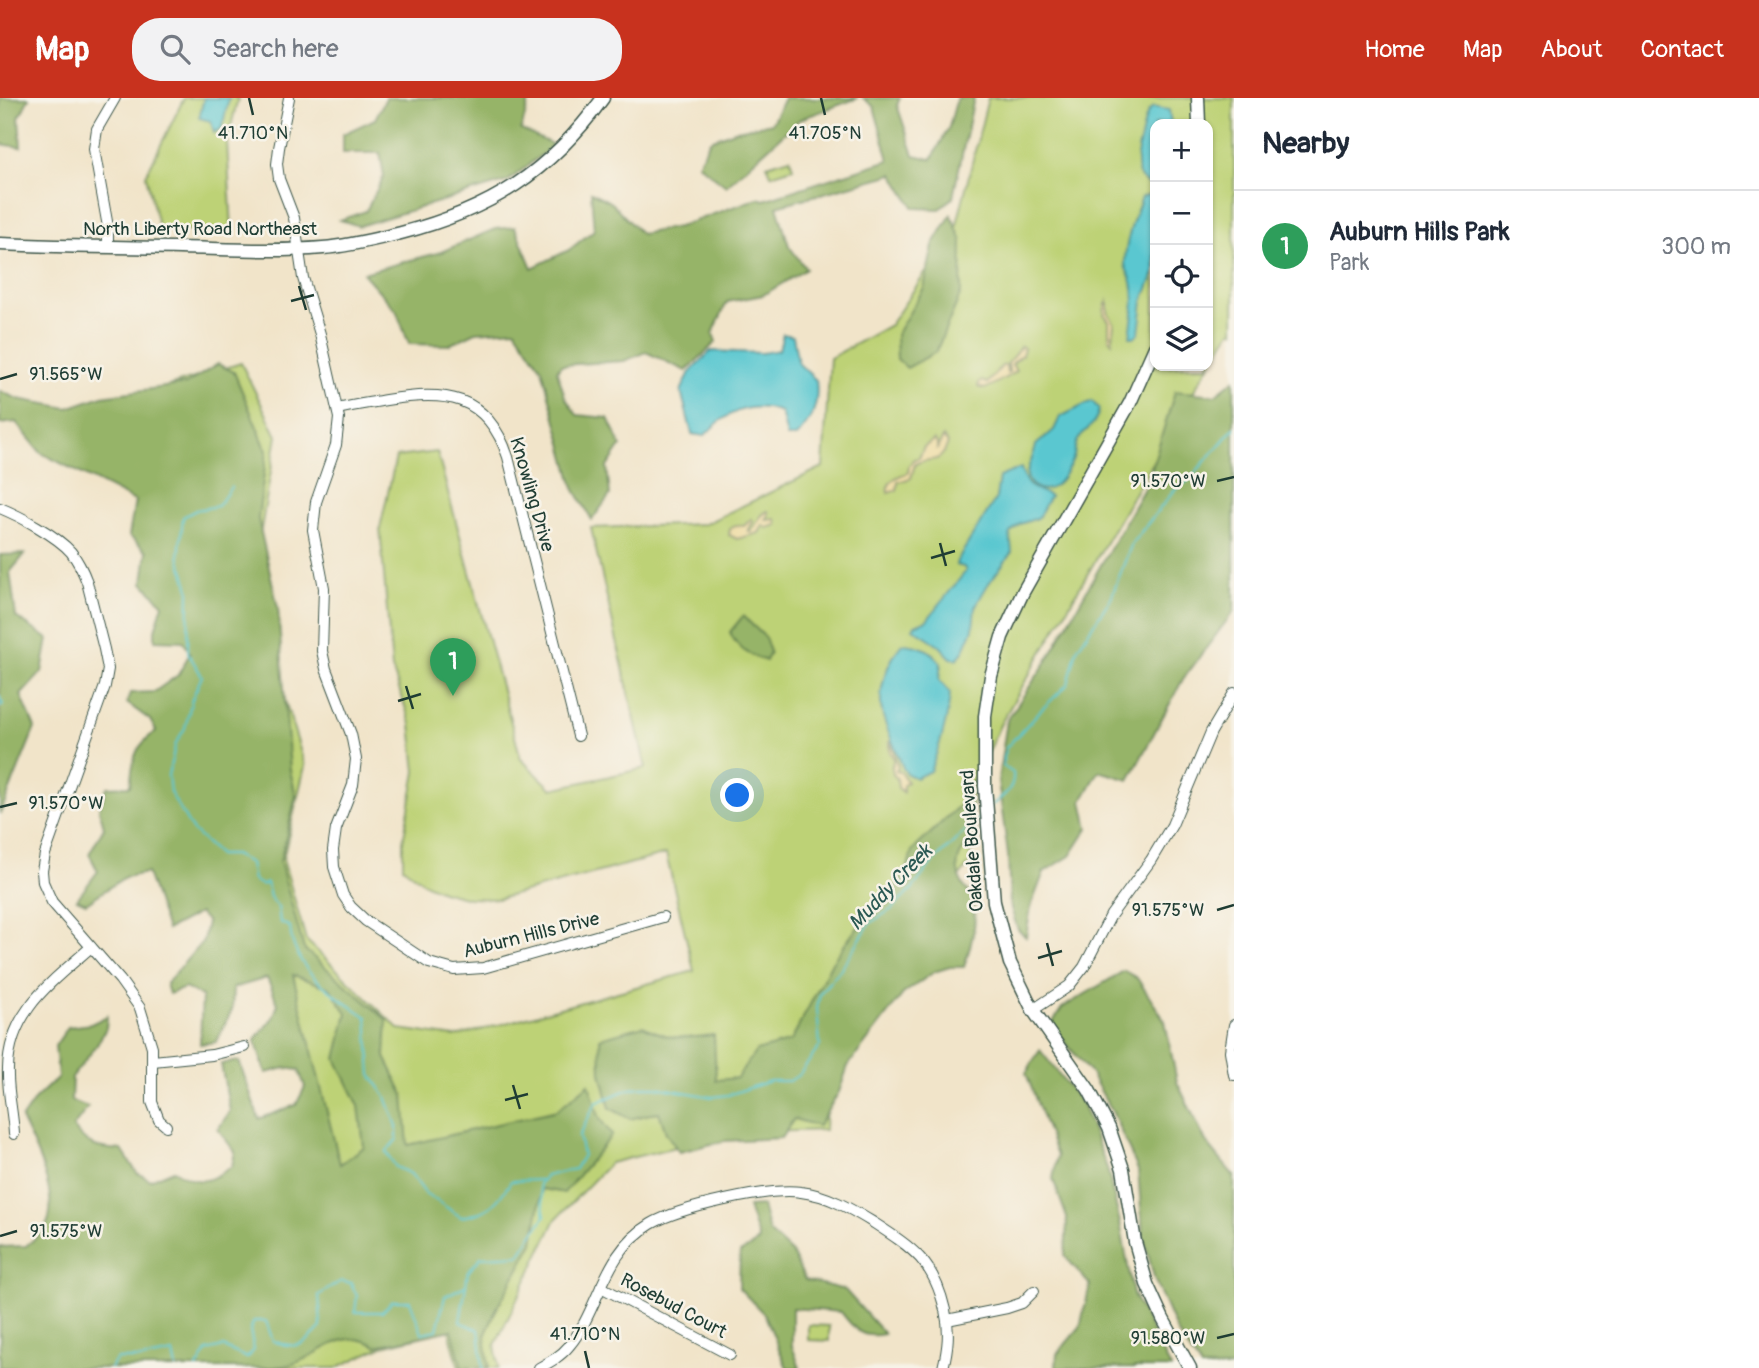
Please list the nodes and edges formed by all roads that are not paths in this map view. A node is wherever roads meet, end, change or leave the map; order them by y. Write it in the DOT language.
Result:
graph roads {
  1 [pos="115,98"];
  2 [pos="289,98"];
  3 [pos="603,98"];
  4 [pos="1198,98"];
  5 [pos="1199,119"];
  6 [pos="0,244"];
  7 [pos="108,247"];
  8 [pos="298,249"];
  9 [pos="1150,358"];
  10 [pos="338,409"];
  11 [pos="0,508"];
  12 [pos="1234,694"];
  13 [pos="578,736"];
  14 [pos="663,917"];
  15 [pos="91,947"];
  16 [pos="1032,1010"];
  17 [pos="1234,1025"];
  18 [pos="244,1047"];
  19 [pos="153,1061"];
  20 [pos="1234,1075"];
  21 [pos="166,1126"];
  22 [pos="14,1135"];
  23 [pos="601,1287"];
  24 [pos="1034,1291"];
  25 [pos="947,1320"];
  26 [pos="730,1355"];
  27 [pos="539,1368"];
  28 [pos="943,1368"];
  29 [pos="1190,1368"];
  1 -- 7 [label="street"];
  2 -- 8 [label="street, Auburn Hills Drive"];
  3 -- 8 [label="main road, North Liberty Road Northeast"];
  4 -- 5 [label="main road"];
  6 -- 7 [label="main road, North Liberty Road Northeast"];
  7 -- 8 [label="main road, North Liberty Road Northeast"];
  8 -- 10 [label="street, Auburn Hills Drive"];
  9 -- 16 [label="main road, Oakdale Boulevard"];
  10 -- 13 [label="street, Knowling Drive"];
  10 -- 14 [label="street, Auburn Hills Drive"];
  11 -- 15 [label="street"];
  12 -- 16 [label="street"];
  15 -- 19 [label="street"];
  15 -- 22 [label="street"];
  16 -- 29 [label="main road, Oakdale Boulevard"];
  17 -- 20 [label="street"];
  18 -- 19 [label="street"];
  19 -- 21 [label="street"];
  23 -- 25 [label="street"];
  23 -- 26 [label="street, Rosebud Court"];
  23 -- 27 [label="street"];
  24 -- 25 [label="street"];
  25 -- 28 [label="street"];
}
